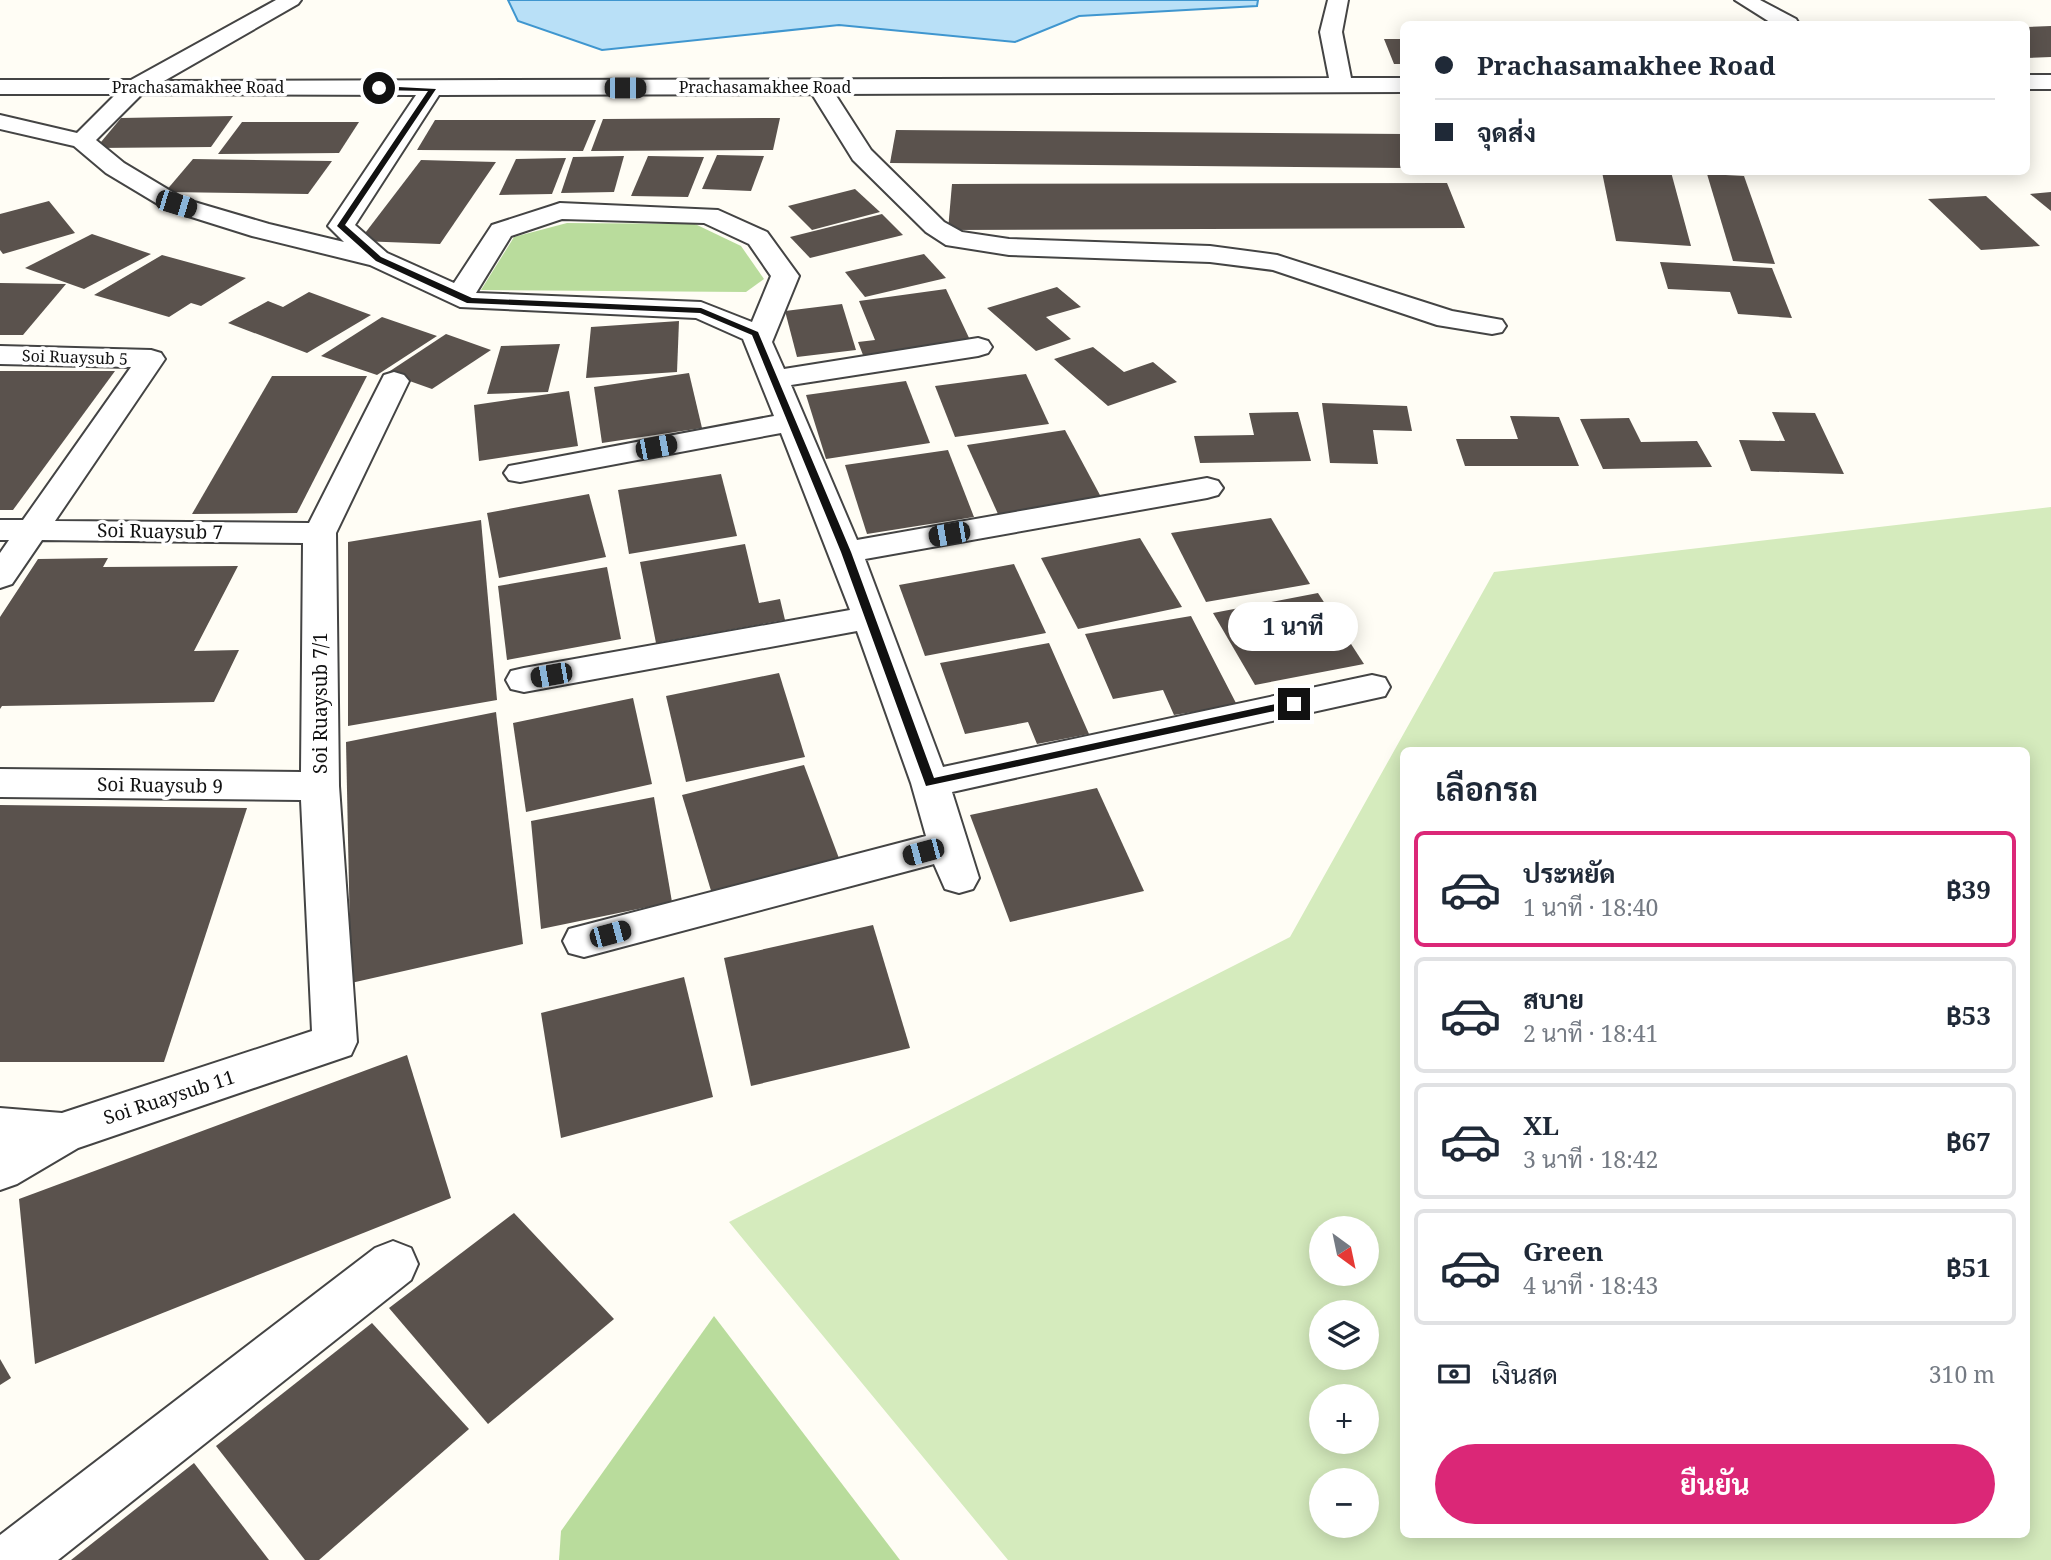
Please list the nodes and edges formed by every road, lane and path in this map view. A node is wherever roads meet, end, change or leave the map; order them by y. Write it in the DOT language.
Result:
graph roads {
  1 [pos="291,0"];
  2 [pos="1338,0"];
  3 [pos="1745,0"];
  4 [pos="1783,21"];
  5 [pos="2030,82"];
  6 [pos="2051,82"];
  7 [pos="1341,85"];
  8 [pos="1400,85"];
  9 [pos="0,87"];
  10 [pos="136,87"];
  11 [pos="819,87"];
  12 [pos="432,89"];
  13 [pos="0,122"];
  14 [pos="82,141"];
  15 [pos="379,259"];
  16 [pos="460,296"];
  17 [pos="1492,326"];
  18 [pos="758,342"];
  19 [pos="978,347"];
  20 [pos="0,355"];
  21 [pos="774,379"];
  22 [pos="394,381"];
  23 [pos="792,422"];
  24 [pos="520,473"];
  25 [pos="1207,488"];
  26 [pos="0,530"];
  27 [pos="34,530"];
  28 [pos="320,533"];
  29 [pos="846,552"];
  30 [pos="0,577"];
  31 [pos="870,618"];
  32 [pos="524,680"];
  33 [pos="1372,687"];
  34 [pos="0,783"];
  35 [pos="930,783"];
  36 [pos="320,786"];
  37 [pos="584,941"];
  38 [pos="335,1042"];
  39 [pos="0,1128"];
  40 [pos="62,1133"];
  41 [pos="0,1169"];
  42 [pos="393,1264"];
  43 [pos="13,1560"];
  1 -- 10 [label="street"];
  2 -- 7 [label="street"];
  3 -- 4 [label="street"];
  5 -- 6 [label="street"];
  7 -- 8 [label="street, Prachasamakhee Road"];
  7 -- 11 [label="street, Prachasamakhee Road"];
  9 -- 10 [label="street, Prachasamakhee Road"];
  10 -- 12 [label="street, Prachasamakhee Road"];
  10 -- 14 [label="street"];
  11 -- 12 [label="street, Prachasamakhee Road"];
  11 -- 17 [label="street"];
  12 -- 15 [label="street"];
  13 -- 14 [label="street"];
  14 -- 15 [label="street"];
  15 -- 16 [label="street"];
  16 -- 18 [label="street"];
  16 -- 18 [label="street"];
  18 -- 21 [label="street"];
  19 -- 21 [label="street"];
  20 -- 27 [label="street, Soi Ruaysub 5"];
  21 -- 23 [label="street"];
  22 -- 28 [label="street, Soi Ruaysub 7/1"];
  23 -- 24 [label="street"];
  23 -- 29 [label="street"];
  25 -- 29 [label="street"];
  26 -- 27 [label="street, Soi Ruaysub 7"];
  27 -- 28 [label="street, Soi Ruaysub 7"];
  27 -- 30 [label="street"];
  28 -- 36 [label="street, Soi Ruaysub 7/1"];
  29 -- 31 [label="street"];
  31 -- 32 [label="street"];
  31 -- 35 [label="street"];
  33 -- 35 [label="street"];
  34 -- 36 [label="street, Soi Ruaysub 9"];
  35 -- 37 [label="street"];
  36 -- 38 [label="street, Soi Ruaysub 7/1"];
  38 -- 40 [label="street, Soi Ruaysub 11"];
  39 -- 40 [label="street, Soi Ruaysub 11"];
  40 -- 41 [label="street"];
  42 -- 43 [label="street"];
}
